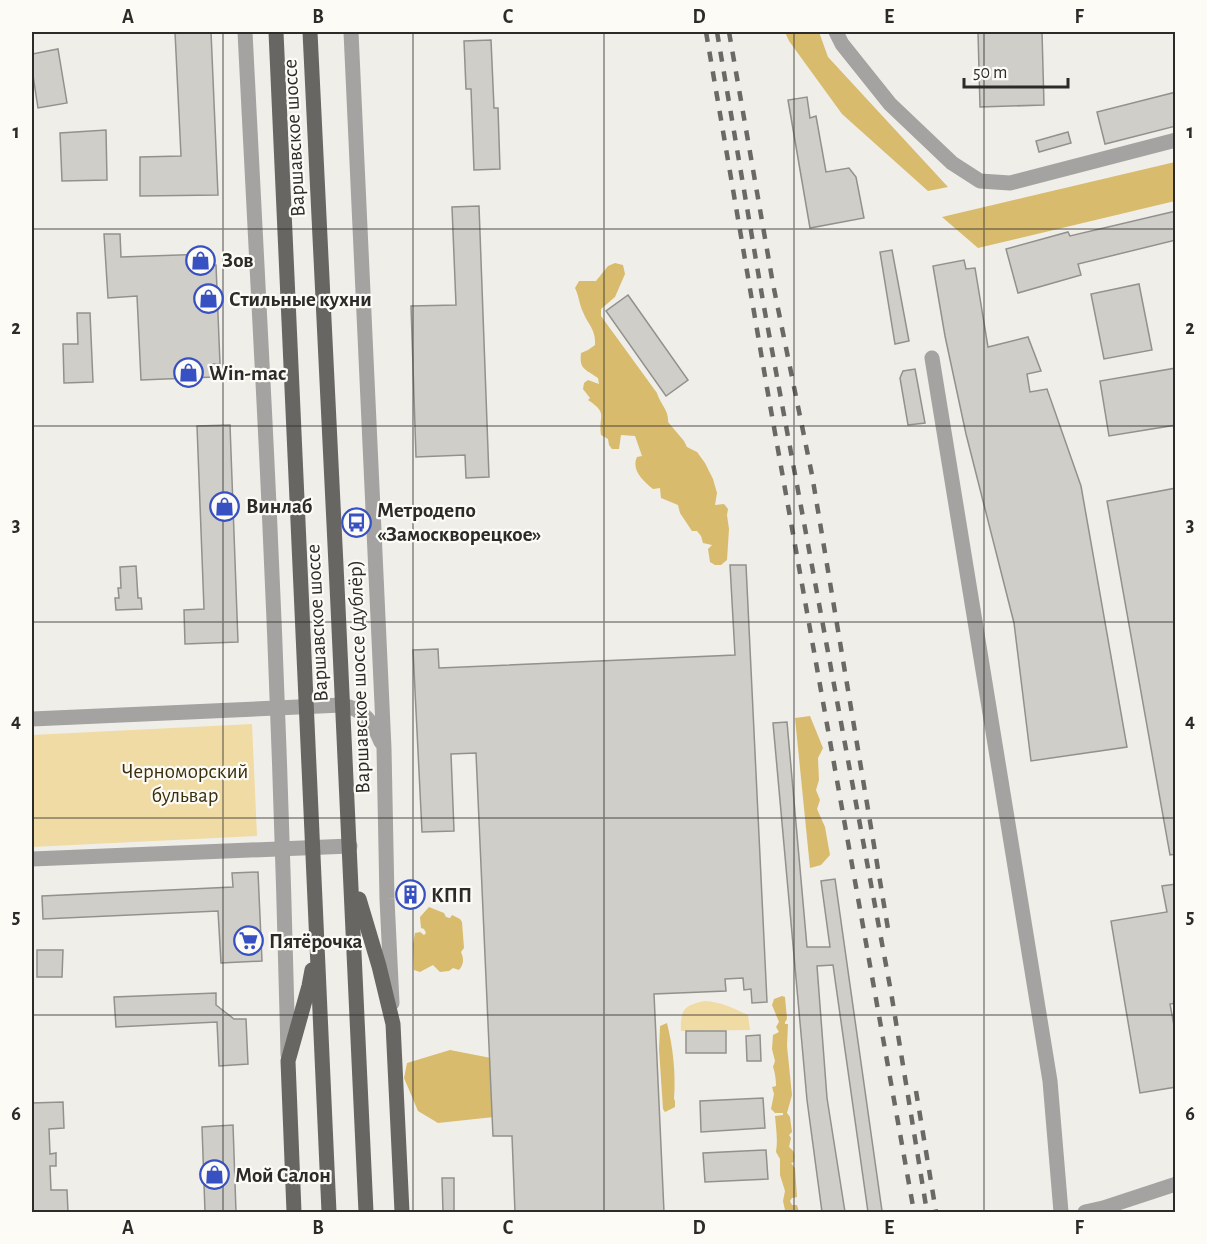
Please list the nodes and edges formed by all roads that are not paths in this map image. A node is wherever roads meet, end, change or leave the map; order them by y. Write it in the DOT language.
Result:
graph roads {
  1 [pos="244,32"];
  2 [pos="276,32"];
  3 [pos="310,32"];
  4 [pos="351,32"];
  5 [pos="836,32"];
  6 [pos="1176,140"];
  7 [pos="932,358"];
  8 [pos="342,705"];
  9 [pos="308,706"];
  10 [pos="278,707"];
  11 [pos="32,719"];
  12 [pos="384,748"];
  13 [pos="350,846"];
  14 [pos="313,847"];
  15 [pos="283,849"];
  16 [pos="32,859"];
  17 [pos="351,868"];
  18 [pos="317,935"];
  19 [pos="393,1024"];
  20 [pos="288,1061"];
  21 [pos="1176,1184"];
  22 [pos="294,1212"];
  23 [pos="329,1212"];
  24 [pos="366,1212"];
  25 [pos="402,1212"];
  26 [pos="1061,1212"];
  27 [pos="1085,1212"];
  1 -- 10 [label="street"];
  2 -- 9 [label="main road, Варшавское шоссе"];
  3 -- 8 [label="main road, Варшавское шоссе"];
  4 -- 12 [label="street, Варшавское шоссе (дублёр)"];
  5 -- 6 [label="street"];
  7 -- 26 [label="street"];
  8 -- 9 [label="street"];
  8 -- 12 [label="street"];
  8 -- 13 [label="main road, Варшавское шоссе"];
  9 -- 10 [label="street"];
  9 -- 14 [label="main road, Варшавское шоссе"];
  10 -- 11 [label="street"];
  10 -- 15 [label="street"];
  12 -- 19 [label="street, Варшавское шоссе (дублёр)"];
  13 -- 14 [label="street"];
  13 -- 17 [label="main road, Варшавское шоссе"];
  14 -- 15 [label="street"];
  14 -- 18 [label="main road, Варшавское шоссе"];
  15 -- 16 [label="street"];
  15 -- 20 [label="street"];
  17 -- 19 [label="main road"];
  17 -- 24 [label="main road, Варшавское шоссе"];
  18 -- 20 [label="main road"];
  18 -- 23 [label="main road, Варшавское шоссе"];
  19 -- 25 [label="main road, Варшавское шоссе (дублёр)"];
  20 -- 22 [label="main road"];
  21 -- 27 [label="street"];
}
